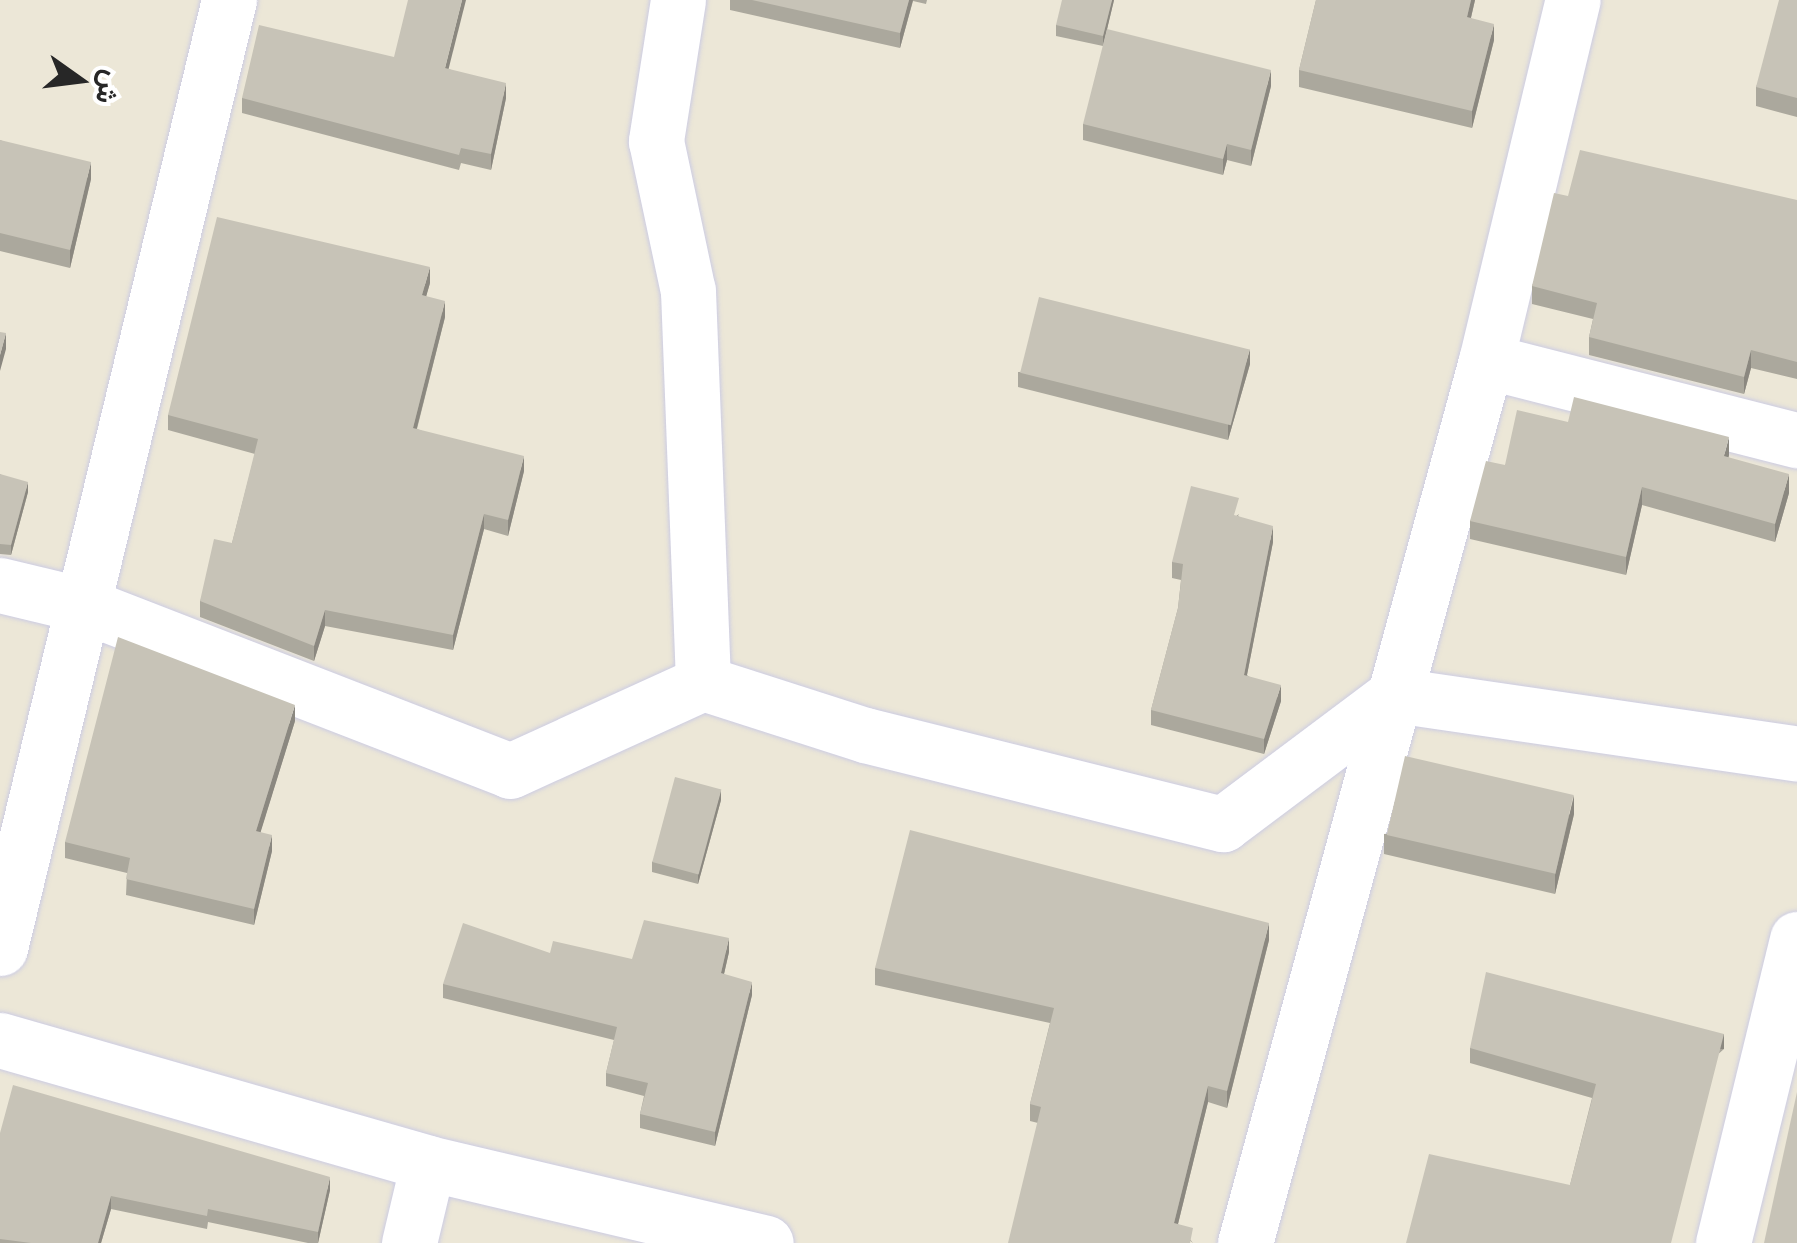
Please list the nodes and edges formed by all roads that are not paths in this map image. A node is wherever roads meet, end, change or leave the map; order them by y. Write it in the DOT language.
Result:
graph roads {
  1 [pos="230,0"];
  2 [pos="678,0"];
  3 [pos="1573,0"];
  4 [pos="1486,361"];
  5 [pos="1797,440"];
  6 [pos="0,585"];
  7 [pos="83,605"];
  8 [pos="702,683"];
  9 [pos="1395,696"];
  10 [pos="1797,754"];
  11 [pos="1797,939"];
  12 [pos="0,948"];
  13 [pos="0,1040"];
  14 [pos="428,1164"];
  15 [pos="409,1243"];
  16 [pos="766,1243"];
  17 [pos="1246,1243"];
  18 [pos="1724,1243"];
  1 -- 7 [label="street"];
  2 -- 8 [label="street"];
  3 -- 4 [label="street"];
  4 -- 5 [label="street"];
  4 -- 9 [label="street"];
  6 -- 7 [label="street"];
  7 -- 8 [label="street"];
  7 -- 12 [label="street"];
  8 -- 9 [label="street"];
  9 -- 10 [label="street"];
  9 -- 17 [label="street"];
  11 -- 18 [label="street"];
  13 -- 14 [label="street"];
  14 -- 15 [label="street"];
  14 -- 16 [label="street"];
}
